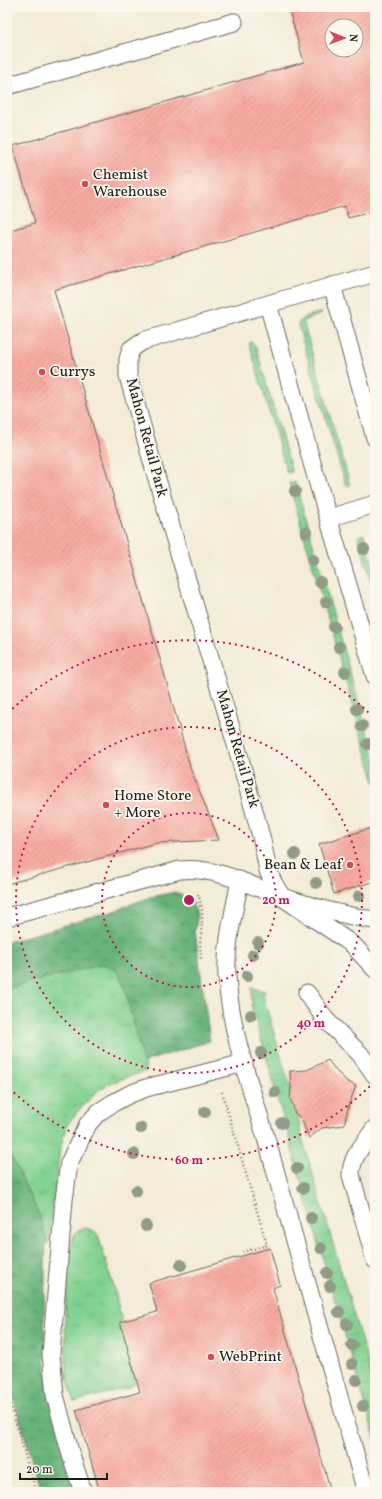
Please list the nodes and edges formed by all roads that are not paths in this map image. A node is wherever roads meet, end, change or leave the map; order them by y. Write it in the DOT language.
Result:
graph roads {
  1 [pos="234,22"];
  2 [pos="7,86"];
  3 [pos="375,272"];
  4 [pos="332,285"];
  5 [pos="268,304"];
  6 [pos="375,438"];
  7 [pos="375,504"];
  8 [pos="329,518"];
  9 [pos="375,676"];
  10 [pos="240,880"];
  11 [pos="282,897"];
  12 [pos="7,917"];
  13 [pos="375,920"];
  14 [pos="375,969"];
  15 [pos="307,993"];
  16 [pos="244,1063"];
  17 [pos="375,1075"];
  18 [pos="375,1128"];
  19 [pos="375,1260"];
  20 [pos="83,1492"];
  21 [pos="366,1492"];
  1 -- 2 [label="lane"];
  3 -- 4 [label="lane"];
  4 -- 5 [label="lane"];
  4 -- 6 [label="lane"];
  5 -- 8 [label="lane"];
  5 -- 11 [label="lane, Mahon Retail Park"];
  7 -- 8 [label="lane"];
  8 -- 9 [label="lane"];
  10 -- 11 [label="lane"];
  10 -- 12 [label="lane"];
  10 -- 16 [label="lane"];
  11 -- 13 [label="lane"];
  11 -- 14 [label="lane"];
  15 -- 17 [label="lane"];
  16 -- 20 [label="lane"];
  16 -- 21 [label="lane"];
  18 -- 19 [label="lane"];
}
